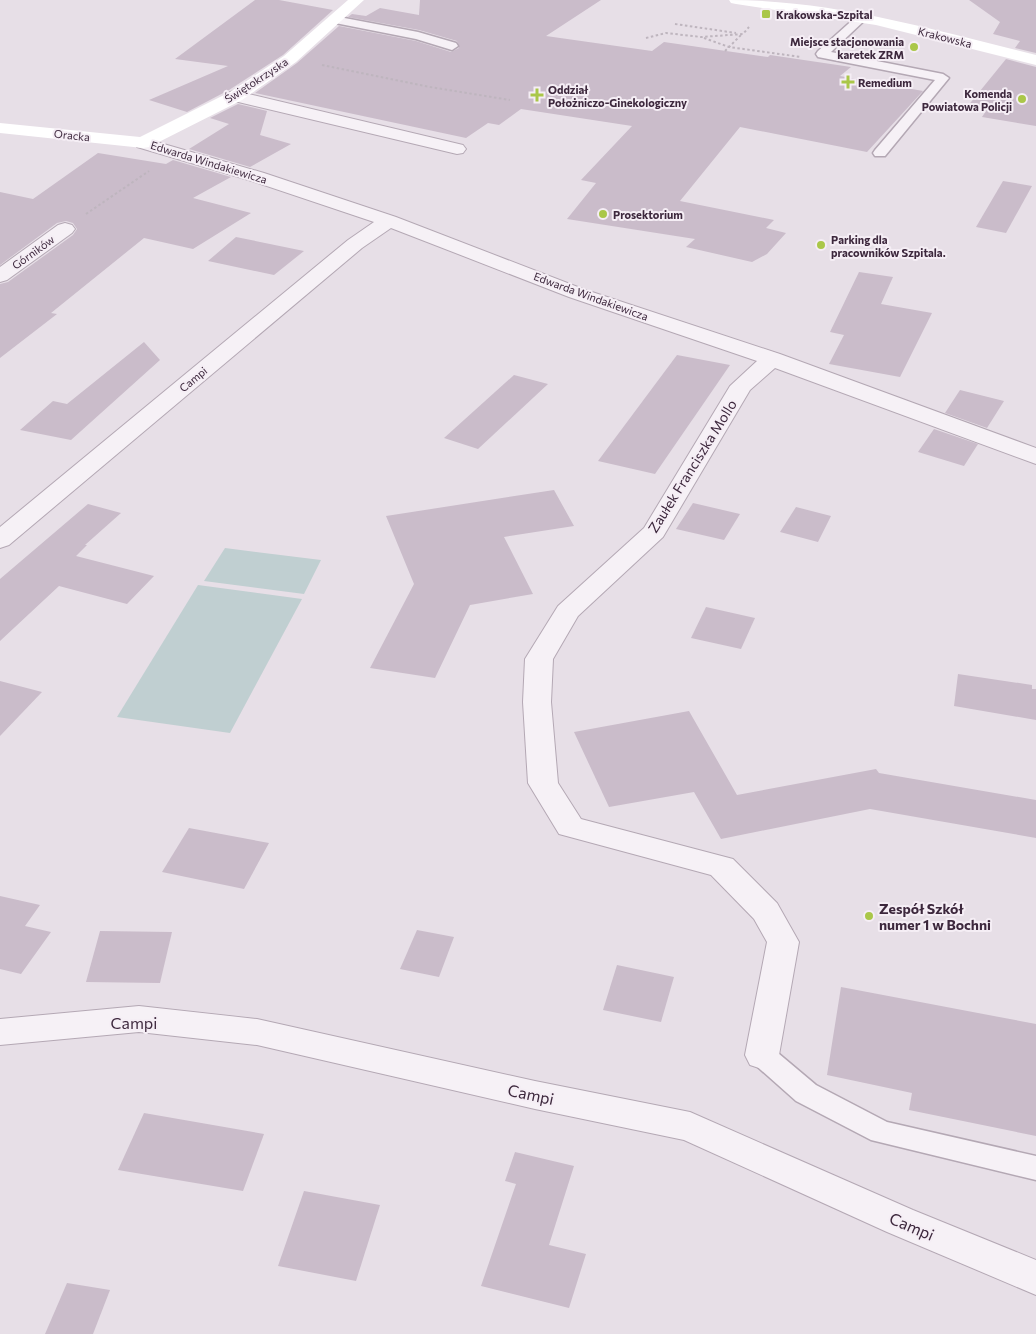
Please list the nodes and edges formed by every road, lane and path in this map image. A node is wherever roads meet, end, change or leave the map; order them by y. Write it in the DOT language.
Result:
graph roads {
  1 [pos="357,0"];
  2 [pos="736,0"];
  3 [pos="861,18"];
  4 [pos="334,20"];
  5 [pos="675,24"];
  6 [pos="743,34"];
  7 [pos="701,37"];
  8 [pos="646,38"];
  9 [pos="452,46"];
  10 [pos="729,47"];
  11 [pos="726,51"];
  12 [pos="806,58"];
  13 [pos="290,59"];
  14 [pos="1036,60"];
  15 [pos="236,96"];
  16 [pos="510,100"];
  17 [pos="0,128"];
  18 [pos="143,143"];
  19 [pos="457,149"];
  20 [pos="880,153"];
  21 [pos="155,167"];
  22 [pos="389,220"];
  23 [pos="65,229"];
  24 [pos="0,276"];
  25 [pos="772,359"];
  26 [pos="1036,457"];
  27 [pos="0,540"];
  28 [pos="0,1032"];
  29 [pos="762,1055"];
  30 [pos="1036,1168"];
  31 [pos="1036,1278"];
  1 -- 4 [label="street, Świętokrzyska"];
  2 -- 3 [label="street, Krakowska"];
  3 -- 14 [label="street, Krakowska"];
  3 -- 20 [label="lane"];
  4 -- 9 [label="lane"];
  4 -- 13 [label="street, Świętokrzyska"];
  5 -- 6 [label="path"];
  6 -- 7 [label="path"];
  6 -- 10 [label="path"];
  7 -- 8 [label="path"];
  7 -- 10 [label="path"];
  10 -- 11 [label="path"];
  10 -- 12 [label="path"];
  13 -- 15 [label="street, Świętokrzyska"];
  13 -- 16 [label="path"];
  15 -- 18 [label="street, Świętokrzyska"];
  15 -- 19 [label="street"];
  17 -- 18 [label="street, Oracka"];
  18 -- 22 [label="street, Edwarda Windakiewicza"];
  21 -- 23 [label="path"];
  22 -- 25 [label="street, Edwarda Windakiewicza"];
  22 -- 27 [label="street, Campi"];
  23 -- 24 [label="street, Górników"];
  25 -- 26 [label="street, Edwarda Windakiewicza"];
  25 -- 29 [label="street, Zaułek Franciszka Mollo"];
  28 -- 31 [label="street, Campi"];
  29 -- 30 [label="lane"];
}
